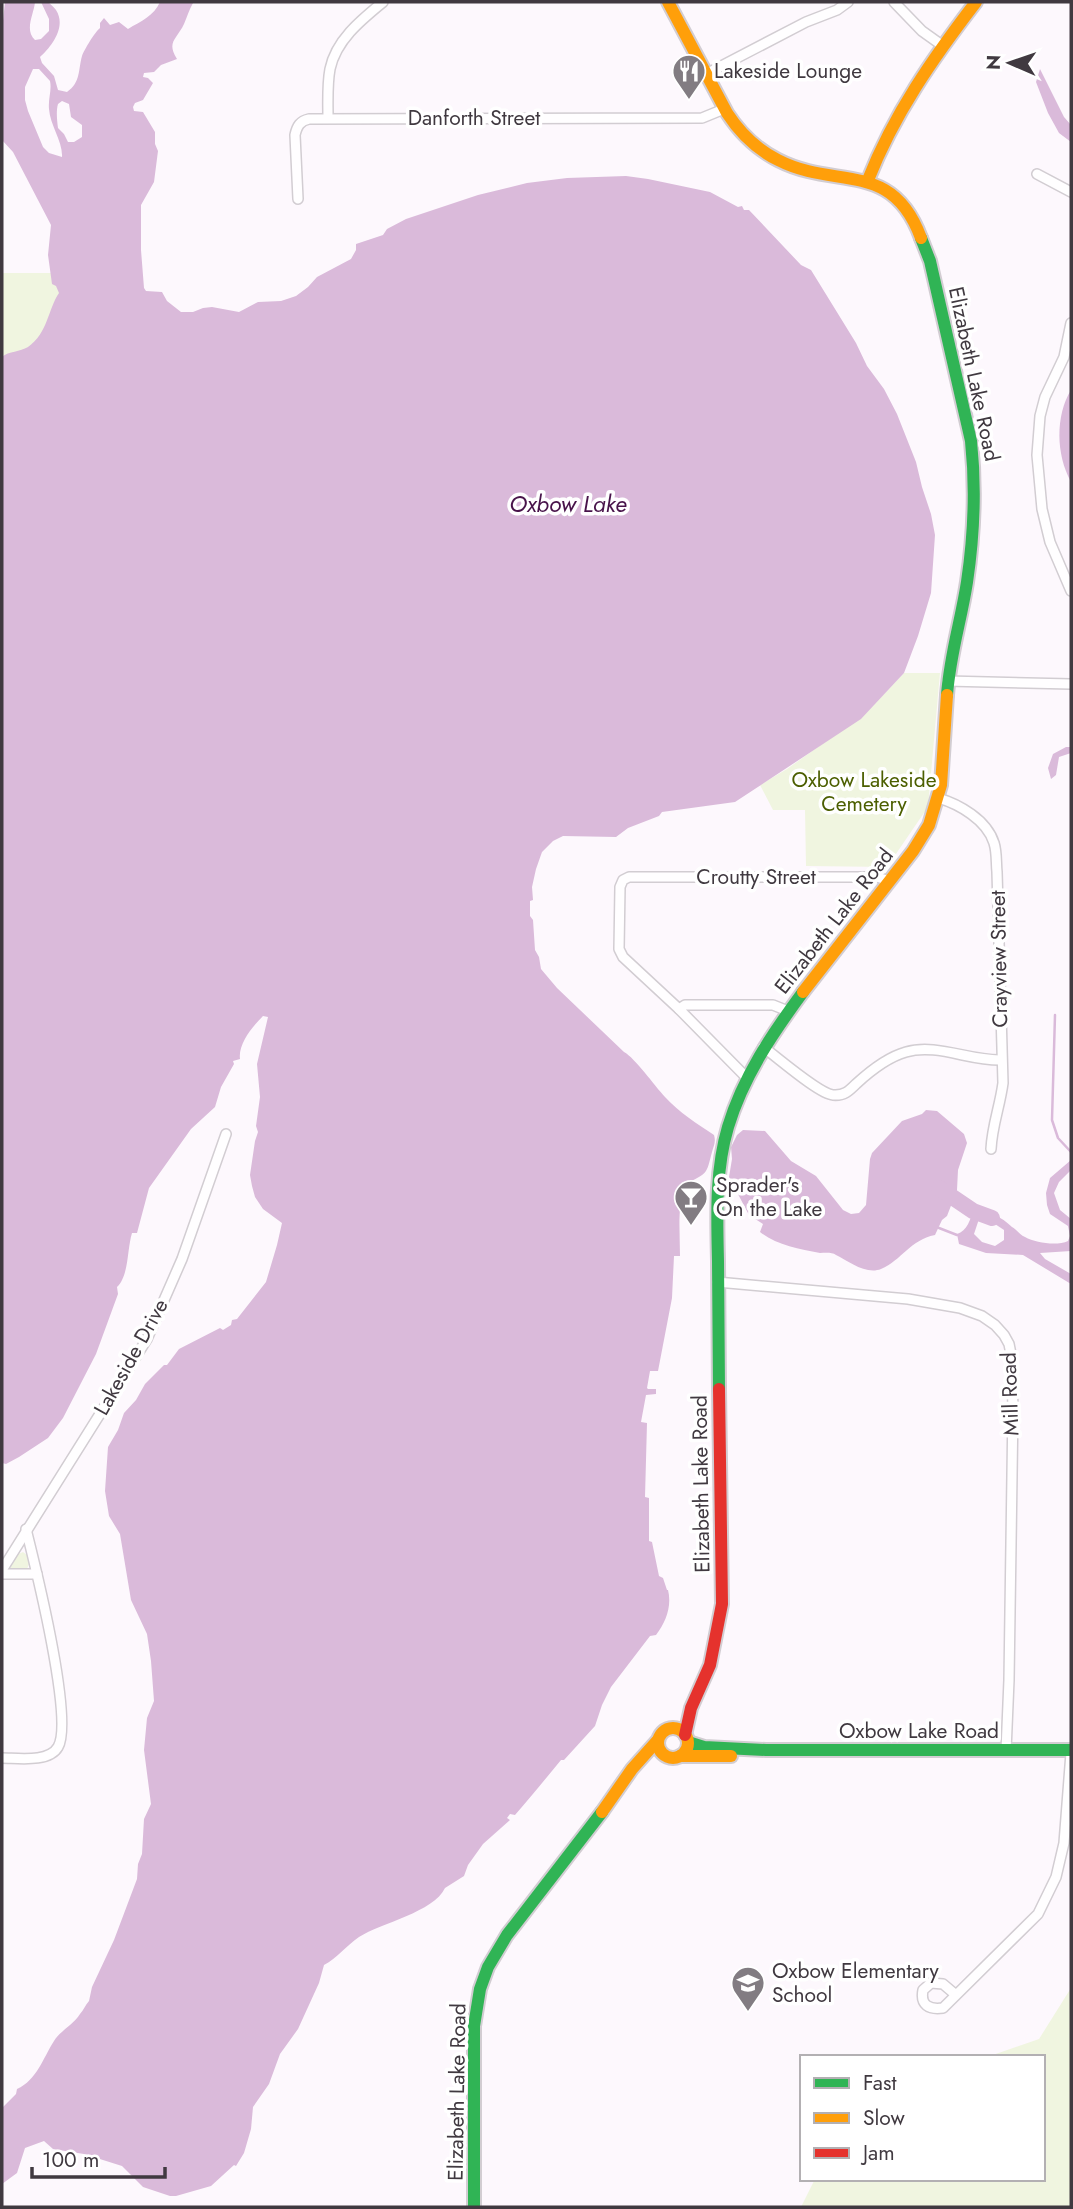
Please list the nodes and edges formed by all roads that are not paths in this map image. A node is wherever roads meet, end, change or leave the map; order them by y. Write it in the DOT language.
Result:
graph roads {
  1 [pos="383,2"];
  2 [pos="668,2"];
  3 [pos="848,2"];
  4 [pos="894,2"];
  5 [pos="976,2"];
  6 [pos="943,46"];
  7 [pos="706,74"];
  8 [pos="724,109"];
  9 [pos="328,118"];
  10 [pos="1037,174"];
  11 [pos="868,180"];
  12 [pos="1071,192"];
  13 [pos="298,199"];
  14 [pos="1071,323"];
  15 [pos="1071,591"];
  16 [pos="947,681"];
  17 [pos="1071,684"];
  18 [pos="938,798"];
  19 [pos="890,881"];
  20 [pos="679,1009"];
  21 [pos="788,1011"];
  22 [pos="763,1047"];
  23 [pos="1001,1060"];
  24 [pos="746,1077"];
  25 [pos="226,1134"];
  26 [pos="991,1149"];
  27 [pos="717,1282"];
  28 [pos="26,1530"];
  29 [pos="2,1572"];
  30 [pos="37,1574"];
  31 [pos="710,1662"];
  32 [pos="688,1718"];
  33 [pos="671,1728"];
  34 [pos="686,1739"];
  35 [pos="657,1741"];
  36 [pos="710,1748"];
  37 [pos="766,1750"];
  38 [pos="1006,1751"];
  39 [pos="1071,1751"];
  40 [pos="663,1754"];
  41 [pos="680,1756"];
  42 [pos="2,1758"];
  43 [pos="604,1808"];
  44 [pos="956,1995"];
  45 [pos="474,2207"];
  1 -- 9 [label="street"];
  2 -- 7 [label="street, Elizabeth Lake Road"];
  3 -- 7 [label="street"];
  4 -- 6 [label="street"];
  5 -- 6 [label="street"];
  6 -- 11 [label="street"];
  7 -- 8 [label="street, Elizabeth Lake Road"];
  8 -- 9 [label="street, Danforth Street"];
  8 -- 11 [label="street, Elizabeth Lake Road"];
  9 -- 13 [label="street, Danforth Street"];
  10 -- 12 [label="street"];
  11 -- 16 [label="street, Elizabeth Lake Road"];
  14 -- 15 [label="street"];
  16 -- 17 [label="street"];
  16 -- 18 [label="street, Elizabeth Lake Road"];
  18 -- 19 [label="street, Elizabeth Lake Road"];
  18 -- 23 [label="street, Crayview Street"];
  19 -- 20 [label="street, Croutty Street"];
  19 -- 21 [label="street, Elizabeth Lake Road"];
  20 -- 21 [label="street"];
  20 -- 24 [label="street"];
  21 -- 22 [label="street, Elizabeth Lake Road"];
  22 -- 23 [label="street"];
  22 -- 24 [label="street, Elizabeth Lake Road"];
  23 -- 26 [label="street, Crayview Street"];
  24 -- 27 [label="street, Elizabeth Lake Road"];
  25 -- 28 [label="street, Lakeside Drive"];
  27 -- 31 [label="street, Elizabeth Lake Road"];
  27 -- 38 [label="street, Mill Road"];
  28 -- 29 [label="street, Lakeside Drive"];
  28 -- 30 [label="street"];
  29 -- 30 [label="street, Lakeside Drive"];
  30 -- 42 [label="street"];
  31 -- 32 [label="street, Elizabeth Lake Road"];
  31 -- 33 [label="street, Elizabeth Lake Road"];
  32 -- 34 [label="street, Elizabeth Lake Road"];
  32 -- 36 [label="street"];
  33 -- 34 [label="street"];
  33 -- 35 [label="street"];
  34 -- 36 [label="street, Oxbow Lake Road"];
  34 -- 41 [label="street"];
  35 -- 40 [label="street"];
  35 -- 43 [label="street, Elizabeth Lake Road"];
  36 -- 37 [label="street, Oxbow Lake Road"];
  37 -- 38 [label="street, Oxbow Lake Road"];
  37 -- 41 [label="street, Oxbow Lake Road"];
  38 -- 39 [label="street, Oxbow Lake Road"];
  39 -- 44 [label="street"];
  40 -- 41 [label="street"];
  40 -- 43 [label="street, Elizabeth Lake Road"];
  43 -- 45 [label="street, Elizabeth Lake Road"];
}
